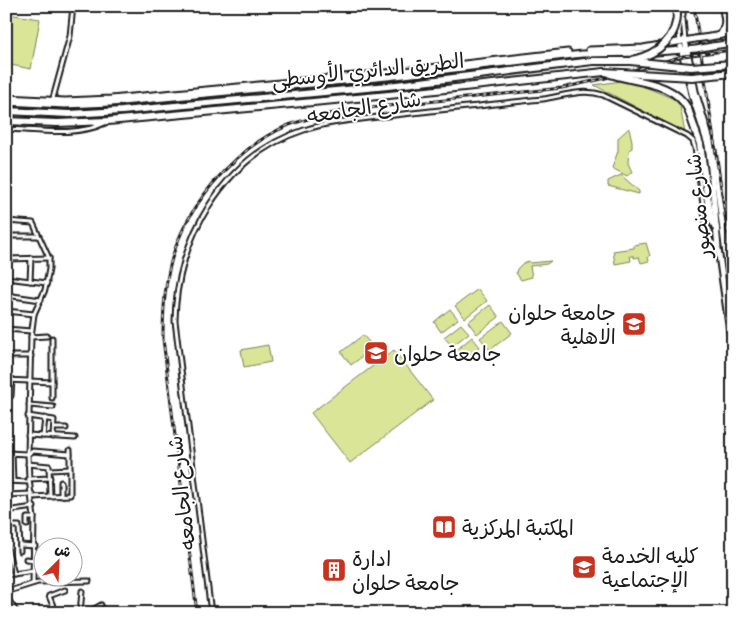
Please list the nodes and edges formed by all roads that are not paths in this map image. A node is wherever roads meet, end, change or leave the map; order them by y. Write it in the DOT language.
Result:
graph roads {
  1 [pos="73,6"];
  2 [pos="722,6"];
  3 [pos="680,10"];
  4 [pos="733,33"];
  5 [pos="720,35"];
  6 [pos="682,41"];
  7 [pos="733,43"];
  8 [pos="684,49"];
  9 [pos="630,61"];
  10 [pos="733,64"];
  11 [pos="604,72"];
  12 [pos="733,73"];
  13 [pos="6,98"];
  14 [pos="6,102"];
  15 [pos="52,103"];
  16 [pos="6,111"];
  17 [pos="6,121"];
  18 [pos="108,121"];
  19 [pos="6,129"];
  20 [pos="6,221"];
  21 [pos="716,228"];
  22 [pos="6,236"];
  23 [pos="38,236"];
  24 [pos="718,248"];
  25 [pos="31,258"];
  26 [pos="49,258"];
  27 [pos="6,259"];
  28 [pos="6,278"];
  29 [pos="30,281"];
  30 [pos="47,283"];
  31 [pos="6,295"];
  32 [pos="41,300"];
  33 [pos="6,311"];
  34 [pos="733,311"];
  35 [pos="34,314"];
  36 [pos="6,329"];
  37 [pos="32,331"];
  38 [pos="47,336"];
  39 [pos="31,337"];
  40 [pos="52,338"];
  41 [pos="733,340"];
  42 [pos="6,356"];
  43 [pos="31,356"];
  44 [pos="6,380"];
  45 [pos="12,380"];
  46 [pos="31,380"];
  47 [pos="52,382"];
  48 [pos="6,398"];
  49 [pos="52,398"];
  50 [pos="29,405"];
  51 [pos="53,406"];
  52 [pos="6,414"];
  53 [pos="28,416"];
  54 [pos="45,418"];
  55 [pos="6,426"];
  56 [pos="54,428"];
  57 [pos="66,428"];
  58 [pos="28,436"];
  59 [pos="43,436"];
  60 [pos="53,437"];
  61 [pos="75,438"];
  62 [pos="6,452"];
  63 [pos="12,453"];
  64 [pos="28,454"];
  65 [pos="28,464"];
  66 [pos="70,469"];
  67 [pos="50,470"];
  68 [pos="50,478"];
  69 [pos="29,480"];
  70 [pos="6,481"];
  71 [pos="13,481"];
  72 [pos="61,482"];
  73 [pos="6,495"];
  74 [pos="32,496"];
  75 [pos="50,496"];
  76 [pos="61,496"];
  77 [pos="34,507"];
  78 [pos="6,511"];
  79 [pos="34,518"];
  80 [pos="27,525"];
  81 [pos="6,526"];
  82 [pos="35,536"];
  83 [pos="6,544"];
  84 [pos="20,545"];
  85 [pos="32,546"];
  86 [pos="20,551"];
  87 [pos="26,559"];
  88 [pos="32,560"];
  89 [pos="32,571"];
  90 [pos="14,574"];
  91 [pos="6,575"];
  92 [pos="82,580"];
  93 [pos="89,580"];
  94 [pos="32,584"];
  95 [pos="65,590"];
  96 [pos="82,590"];
  97 [pos="6,592"];
  98 [pos="7,600"];
  99 [pos="101,605"];
  100 [pos="16,613"];
  101 [pos="56,613"];
  102 [pos="80,613"];
  103 [pos="87,613"];
  104 [pos="211,613"];
  1 -- 15 [label="street"];
  2 -- 5 [label="main road"];
  3 -- 6 [label="street"];
  3 -- 9 [label="highway, bridge"];
  4 -- 5 [label="main road"];
  5 -- 6 [label="main road, bridge"];
  6 -- 8 [label="main road, شارع منصور"];
  6 -- 15 [label="main road"];
  7 -- 8 [label="main road, bridge"];
  8 -- 15 [label="main road"];
  8 -- 21 [label="main road, شارع منصور"];
  8 -- 34 [label="main road, شارع منصور"];
  9 -- 10 [label="highway, الطريق الدائري الأوسطى, bridge"];
  9 -- 16 [label="highway, الطريق الدائري الأوسطى"];
  11 -- 12 [label="highway, الطريق الدائري الأوسطى, bridge"];
  11 -- 18 [label="highway, الطريق الدائري الأوسطى"];
  11 -- 21 [label="highway, bridge"];
  13 -- 15 [label="main road"];
  14 -- 15 [label="main road"];
  17 -- 18 [label="highway, الطريق الدائري الأوسطى"];
  18 -- 19 [label="street"];
  20 -- 23 [label="street"];
  21 -- 24 [label="main road, شارع منصور"];
  22 -- 23 [label="street"];
  23 -- 26 [label="street"];
  24 -- 41 [label="main road, شارع منصور"];
  24 -- 104 [label="street, شارع الجامعه"];
  25 -- 26 [label="street"];
  25 -- 27 [label="street"];
  25 -- 29 [label="street"];
  26 -- 30 [label="street"];
  28 -- 29 [label="street"];
  29 -- 30 [label="street"];
  30 -- 32 [label="street"];
  31 -- 32 [label="street"];
  32 -- 35 [label="street"];
  33 -- 35 [label="street"];
  35 -- 37 [label="street"];
  36 -- 37 [label="street"];
  37 -- 39 [label="street"];
  38 -- 39 [label="street"];
  39 -- 43 [label="street"];
  40 -- 47 [label="street"];
  42 -- 43 [label="street"];
  43 -- 46 [label="street"];
  44 -- 45 [label="street"];
  45 -- 46 [label="street"];
  45 -- 48 [label="street"];
  46 -- 47 [label="street"];
  46 -- 50 [label="street"];
  47 -- 49 [label="street"];
  50 -- 51 [label="street"];
  50 -- 53 [label="street"];
  52 -- 55 [label="street"];
  53 -- 54 [label="street"];
  53 -- 58 [label="street"];
  54 -- 56 [label="street"];
  54 -- 59 [label="street"];
  56 -- 57 [label="street"];
  56 -- 60 [label="street"];
  58 -- 59 [label="street"];
  58 -- 64 [label="street"];
  59 -- 60 [label="street"];
  60 -- 61 [label="street"];
  62 -- 63 [label="street"];
  63 -- 64 [label="street"];
  63 -- 71 [label="street"];
  64 -- 65 [label="street"];
  64 -- 66 [label="street"];
  65 -- 67 [label="street"];
  65 -- 69 [label="street"];
  66 -- 67 [label="street"];
  66 -- 76 [label="street"];
  67 -- 68 [label="street"];
  68 -- 69 [label="street"];
  68 -- 75 [label="street"];
  69 -- 71 [label="street"];
  69 -- 74 [label="street"];
  70 -- 71 [label="street"];
  72 -- 76 [label="street"];
  73 -- 74 [label="street"];
  74 -- 75 [label="street"];
  74 -- 77 [label="street"];
  75 -- 76 [label="street"];
  77 -- 78 [label="street"];
  77 -- 79 [label="street"];
  79 -- 80 [label="street"];
  79 -- 82 [label="street"];
  81 -- 84 [label="street"];
  83 -- 90 [label="street"];
  84 -- 85 [label="street"];
  84 -- 86 [label="street"];
  87 -- 88 [label="street"];
  89 -- 90 [label="street"];
  90 -- 91 [label="street"];
  92 -- 93 [label="street"];
  94 -- 97 [label="street"];
  95 -- 101 [label="street"];
  96 -- 102 [label="street"];
  98 -- 100 [label="main road"];
  99 -- 103 [label="street"];
}
